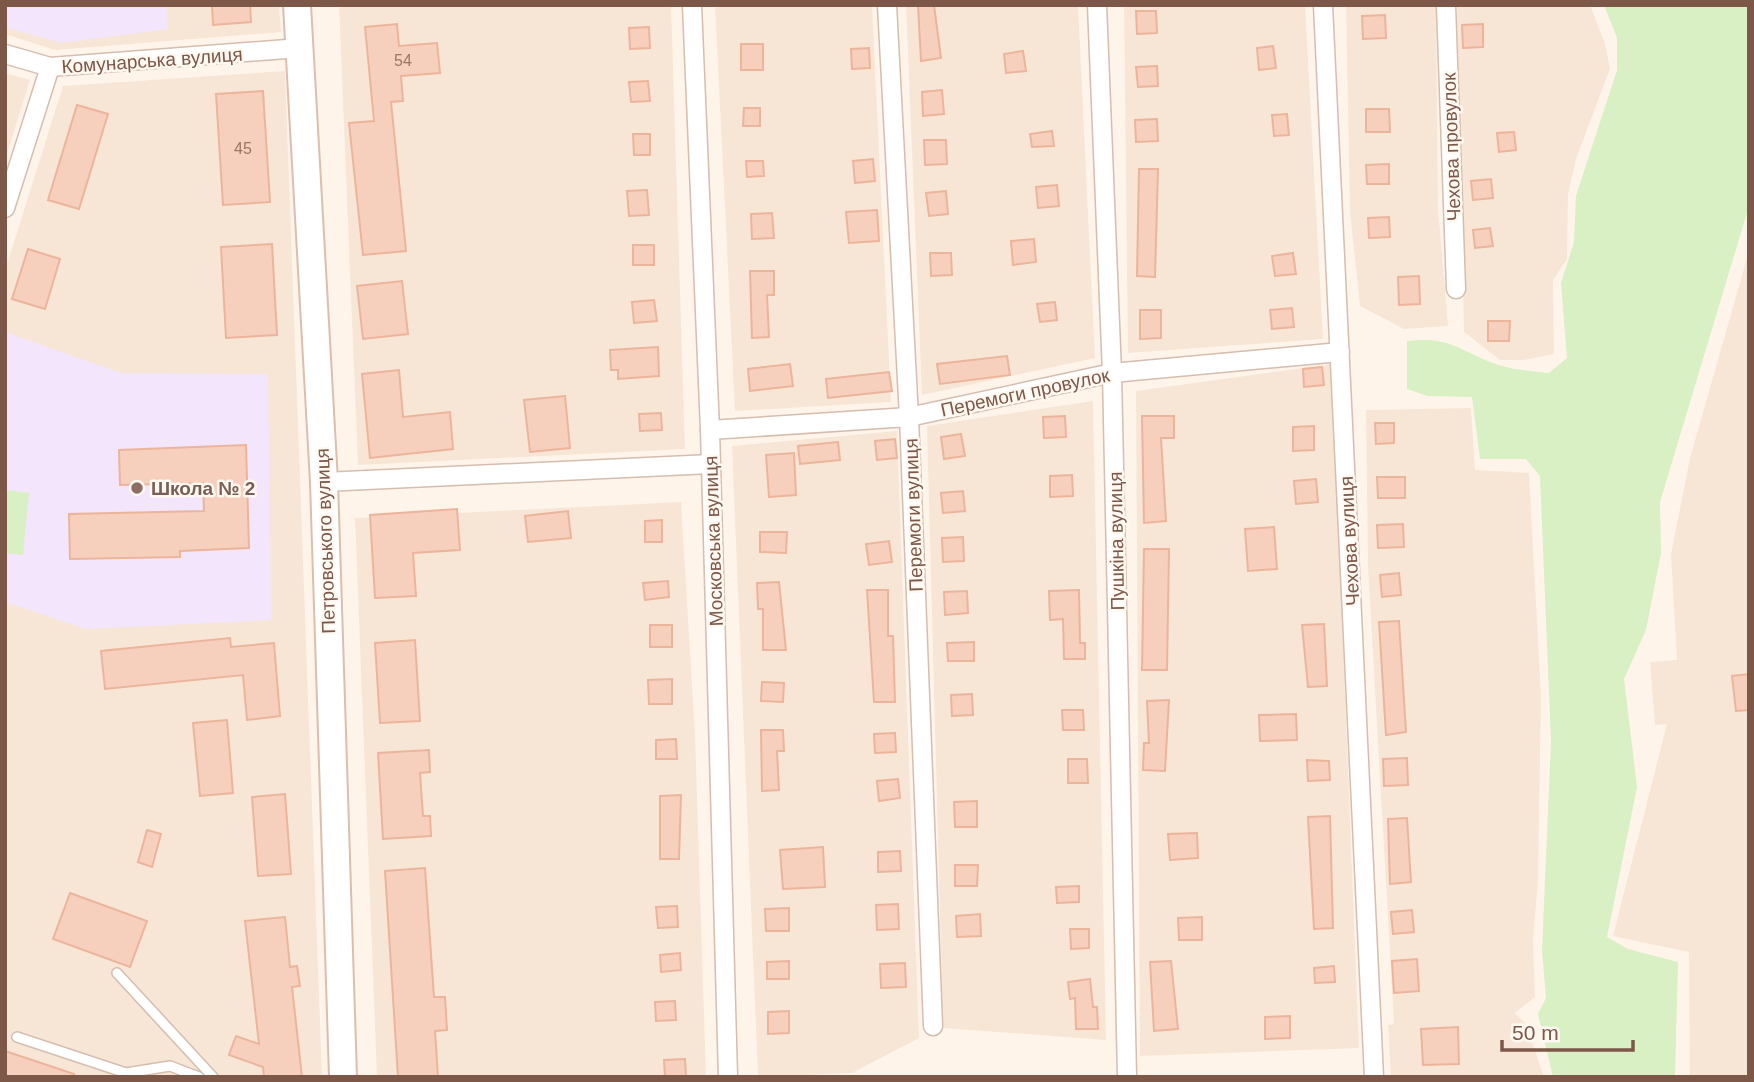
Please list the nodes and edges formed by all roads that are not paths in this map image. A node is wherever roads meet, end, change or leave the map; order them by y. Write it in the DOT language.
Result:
graph roads {
  1 [pos="297,5"];
  2 [pos="692,5"];
  3 [pos="887,5"];
  4 [pos="1097,5"];
  5 [pos="1323,5"];
  6 [pos="1446,5"];
  7 [pos="300,48"];
  8 [pos="5,54"];
  9 [pos="50,67"];
  10 [pos="5,208"];
  11 [pos="1455,289"];
  12 [pos="1340,352"];
  13 [pos="1112,373"];
  14 [pos="909,417"];
  15 [pos="710,430"];
  16 [pos="711,464"];
  17 [pos="324,482"];
  18 [pos="117,972"];
  19 [pos="933,1026"];
  20 [pos="18,1037"];
  21 [pos="200,1077"];
  22 [pos="213,1077"];
  23 [pos="343,1077"];
  24 [pos="728,1077"];
  25 [pos="1127,1077"];
  26 [pos="1374,1077"];
  1 -- 7 [label="main road, Петровського вулиця"];
  2 -- 15 [label="street, Московська вулиця"];
  3 -- 14 [label="street, Перемоги вулиця"];
  4 -- 13 [label="street, Пушкіна вулиця"];
  5 -- 12 [label="street, Чехова вулиця"];
  6 -- 11 [label="street, Чехова провулок"];
  7 -- 9 [label="street, Комунарська вулиця"];
  7 -- 17 [label="main road, Петровського вулиця"];
  8 -- 9 [label="street, Комунарська вулиця"];
  9 -- 10 [label="street"];
  12 -- 13 [label="street, Перемоги провулок"];
  12 -- 26 [label="street, Чехова вулиця"];
  13 -- 14 [label="street, Перемоги провулок"];
  13 -- 25 [label="street, Пушкіна вулиця"];
  14 -- 15 [label="street, Перемоги провулок"];
  14 -- 19 [label="street, Перемоги вулиця"];
  15 -- 16 [label="street, Московська вулиця"];
  16 -- 17 [label="street"];
  16 -- 24 [label="street, Московська вулиця"];
  17 -- 23 [label="main road, Петровського вулиця"];
  18 -- 22 [label="lane"];
  20 -- 21 [label="lane"];
}
